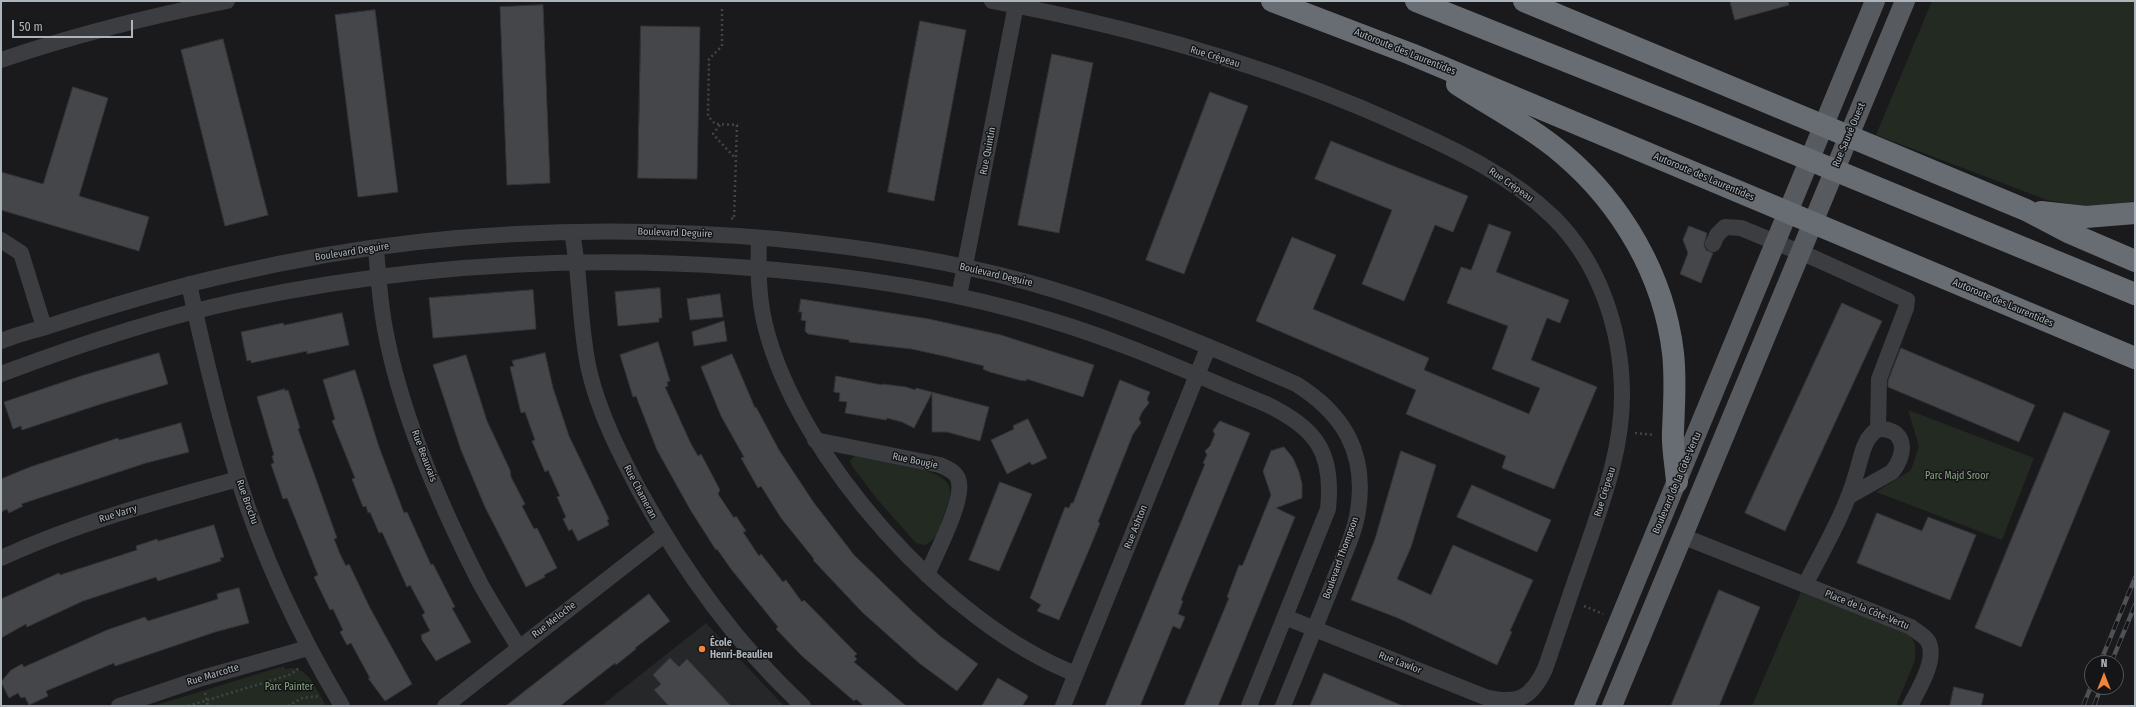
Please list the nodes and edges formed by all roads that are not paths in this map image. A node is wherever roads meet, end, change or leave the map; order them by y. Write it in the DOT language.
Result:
graph roads {
  1 [pos="227,1"];
  2 [pos="992,1"];
  3 [pos="1272,1"];
  4 [pos="1416,1"];
  5 [pos="1524,1"];
  6 [pos="1875,1"];
  7 [pos="1906,1"];
  8 [pos="1016,6"];
  9 [pos="1411,54"];
  10 [pos="1,60"];
  11 [pos="2026,210"];
  12 [pos="2135,213"];
  13 [pos="572,232"];
  14 [pos="759,238"];
  15 [pos="1,240"];
  16 [pos="1713,244"];
  17 [pos="376,248"];
  18 [pos="2135,261"];
  19 [pos="578,262"];
  20 [pos="758,268"];
  21 [pos="966,268"];
  22 [pos="379,277"];
  23 [pos="189,284"];
  24 [pos="2135,294"];
  25 [pos="959,296"];
  26 [pos="195,312"];
  27 [pos="44,327"];
  28 [pos="1,340"];
  29 [pos="1208,348"];
  30 [pos="2135,358"];
  31 [pos="1,374"];
  32 [pos="1198,376"];
  33 [pos="1331,410"];
  34 [pos="1878,429"];
  35 [pos="814,440"];
  36 [pos="238,479"];
  37 [pos="1677,482"];
  38 [pos="1851,494"];
  39 [pos="664,535"];
  40 [pos="1682,536"];
  41 [pos="1,558"];
  42 [pos="927,575"];
  43 [pos="1805,585"];
  44 [pos="1286,617"];
  45 [pos="1315,630"];
  46 [pos="308,648"];
  47 [pos="519,648"];
  48 [pos="1076,674"];
  49 [pos="1518,700"];
  50 [pos="119,706"];
  51 [pos="342,706"];
  52 [pos="445,706"];
  53 [pos="803,706"];
  54 [pos="1063,706"];
  55 [pos="1249,706"];
  56 [pos="1283,706"];
  57 [pos="1584,706"];
  58 [pos="1612,706"];
  59 [pos="1910,706"];
  1 -- 10 [label="street"];
  2 -- 8 [label="street, Rue Crépeau"];
  3 -- 9 [label="highway, Autoroute des Laurentides"];
  4 -- 24 [label="highway"];
  5 -- 11 [label="highway"];
  6 -- 37 [label="main road, Boulevard de la Côte-Vertu"];
  7 -- 40 [label="main road, Rue Sauvé Ouest"];
  8 -- 21 [label="street, Rue Quintin"];
  8 -- 49 [label="street, Rue Crépeau"];
  9 -- 30 [label="highway, Autoroute des Laurentides"];
  9 -- 37 [label="highway"];
  11 -- 12 [label="highway"];
  11 -- 18 [label="highway"];
  13 -- 14 [label="street, Boulevard Deguire"];
  13 -- 17 [label="street, Boulevard Deguire"];
  13 -- 19 [label="street, Rue Chameran"];
  14 -- 20 [label="street"];
  14 -- 21 [label="street, Boulevard Deguire"];
  15 -- 27 [label="street"];
  16 -- 34 [label="street"];
  17 -- 22 [label="street, Rue Beauvais"];
  17 -- 23 [label="street, Boulevard Deguire"];
  19 -- 20 [label="street"];
  19 -- 22 [label="street"];
  19 -- 39 [label="street, Rue Chameran"];
  20 -- 25 [label="street"];
  20 -- 35 [label="street"];
  21 -- 25 [label="street, Rue Quintin"];
  21 -- 29 [label="street, Boulevard Deguire"];
  22 -- 26 [label="street"];
  22 -- 47 [label="street, Rue Beauvais"];
  23 -- 26 [label="street, Rue Brochu"];
  23 -- 27 [label="street, Boulevard Deguire"];
  25 -- 32 [label="street"];
  26 -- 31 [label="street"];
  26 -- 36 [label="street, Rue Brochu"];
  27 -- 28 [label="street, Boulevard Deguire"];
  29 -- 32 [label="street, Rue Ashton"];
  29 -- 33 [label="street, Boulevard Deguire"];
  32 -- 44 [label="street"];
  32 -- 48 [label="street, Rue Ashton"];
  33 -- 45 [label="street, Boulevard Thompson"];
  34 -- 38 [label="street"];
  34 -- 38 [label="street"];
  35 -- 42 [label="street"];
  35 -- 42 [label="street, Rue Bougie"];
  36 -- 41 [label="street, Rue Varry"];
  36 -- 46 [label="street, Rue Brochu"];
  37 -- 57 [label="main road, Boulevard de la Côte-Vertu"];
  38 -- 43 [label="street"];
  39 -- 47 [label="street, Rue Meloche"];
  39 -- 53 [label="street, Rue Chameran"];
  40 -- 43 [label="street, Place de la Côte-Vertu"];
  40 -- 58 [label="main road"];
  42 -- 48 [label="street"];
  43 -- 59 [label="street, Place de la Côte-Vertu"];
  44 -- 45 [label="street, Rue Lawlor"];
  44 -- 55 [label="street"];
  45 -- 49 [label="street, Rue Lawlor"];
  45 -- 56 [label="street, Boulevard Thompson"];
  46 -- 50 [label="street, Rue Marcotte"];
  46 -- 51 [label="street, Rue Brochu"];
  47 -- 52 [label="street, Rue Meloche"];
  48 -- 54 [label="street, Rue Ashton"];
}
